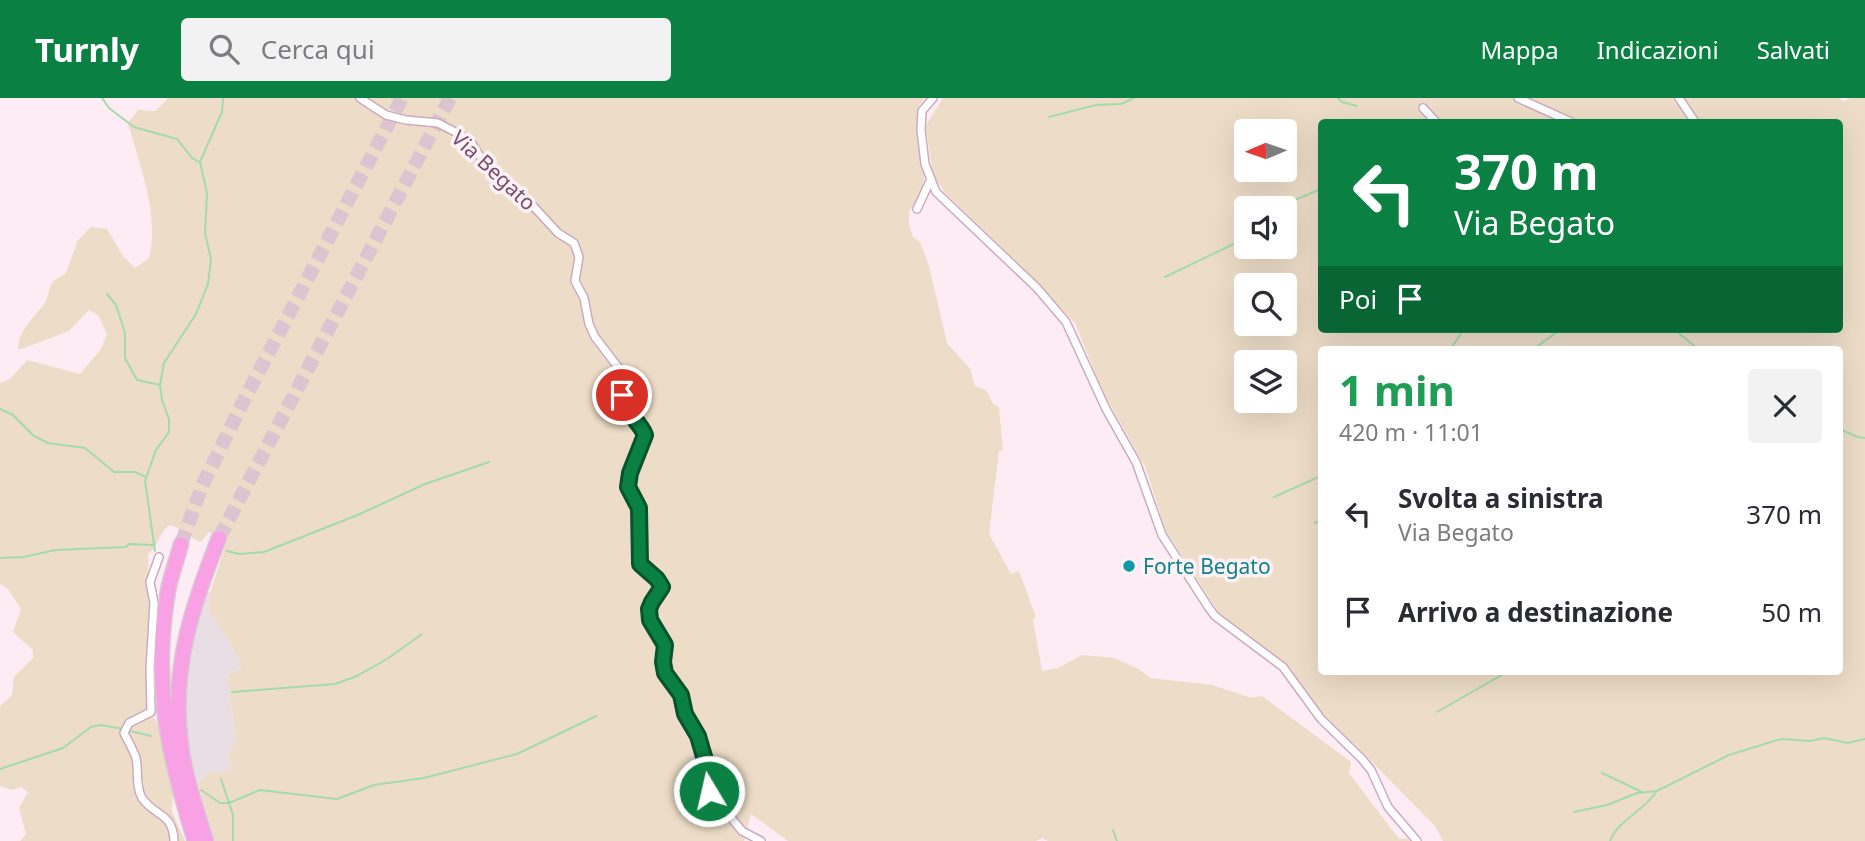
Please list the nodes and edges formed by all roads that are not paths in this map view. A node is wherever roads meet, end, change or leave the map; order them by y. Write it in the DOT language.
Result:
graph roads {
  1 [pos="360,98"];
  2 [pos="933,98"];
  3 [pos="1518,98"];
  4 [pos="1679,98"];
  5 [pos="1423,108"];
  6 [pos="1432,119"];
  7 [pos="1564,119"];
  8 [pos="1693,119"];
  9 [pos="930,181"];
  10 [pos="917,209"];
  11 [pos="219,538"];
  12 [pos="181,544"];
  13 [pos="159,557"];
  14 [pos="174,841"];
  15 [pos="195,841"];
  16 [pos="206,841"];
  17 [pos="761,841"];
  18 [pos="1417,841"];
  1 -- 17 [label="street, Via Begato"];
  2 -- 9 [label="street"];
  3 -- 7 [label="street"];
  4 -- 8 [label="street"];
  5 -- 6 [label="street"];
  9 -- 10 [label="street"];
  9 -- 18 [label="street"];
  11 -- 16 [label="highway"];
  12 -- 15 [label="highway"];
  13 -- 14 [label="street"];
}
